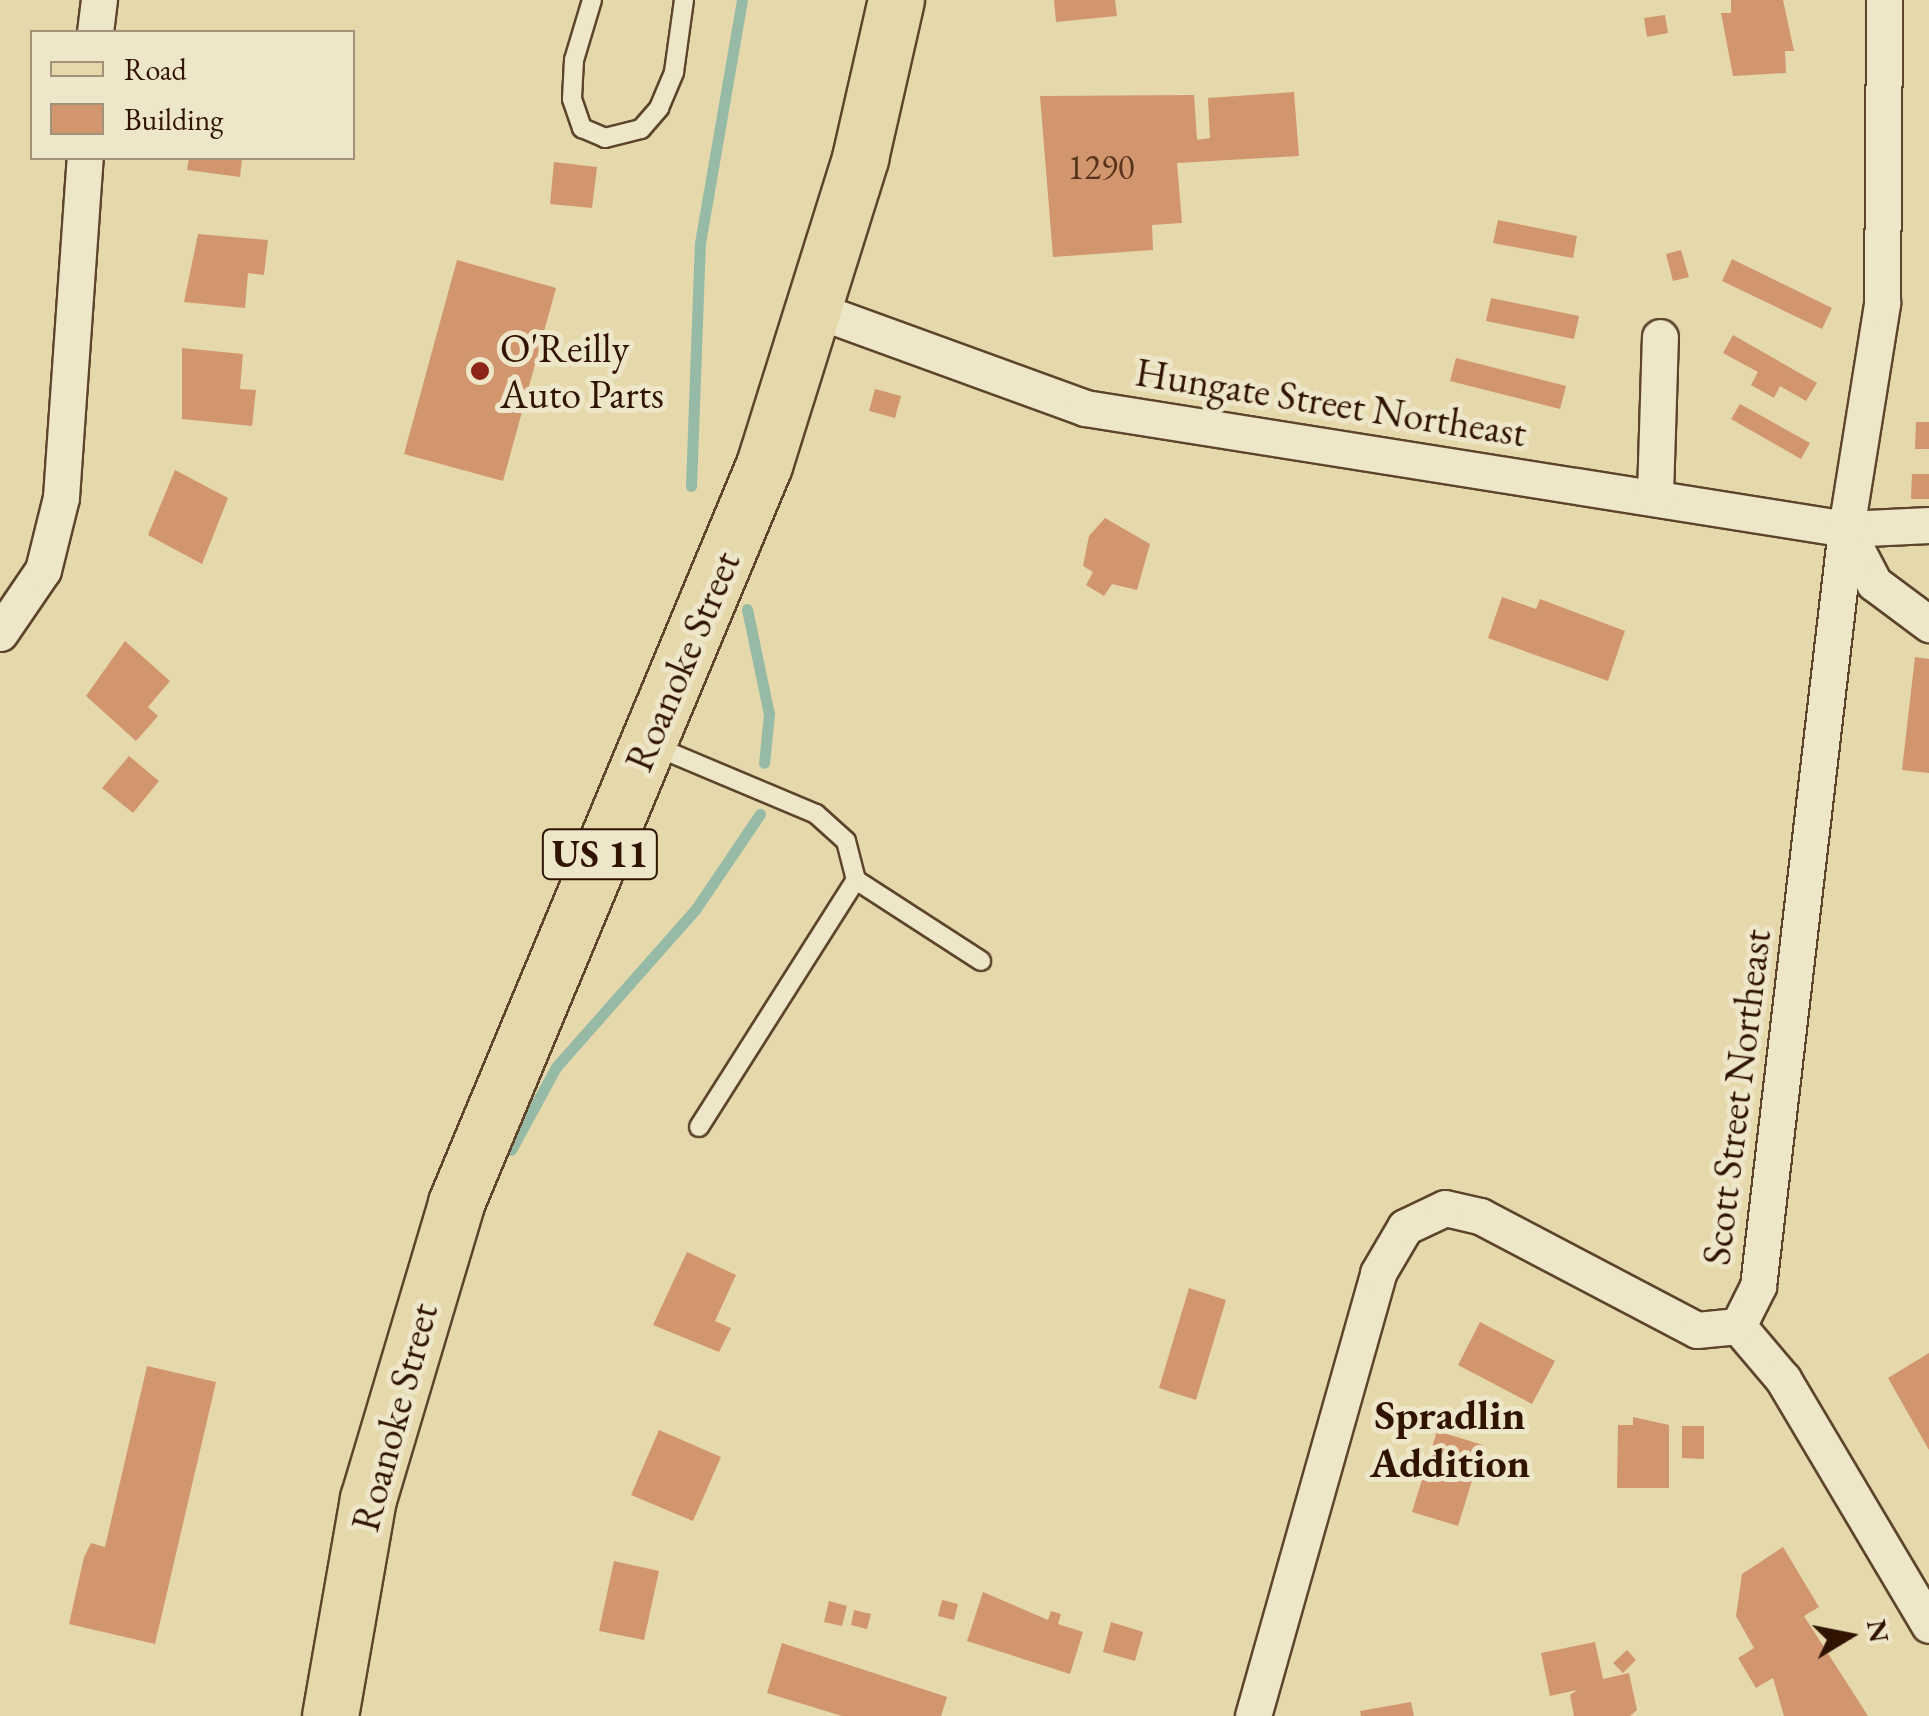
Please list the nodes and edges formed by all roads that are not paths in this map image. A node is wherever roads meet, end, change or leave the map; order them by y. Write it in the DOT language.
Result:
graph roads {
  1 [pos="99,0"];
  2 [pos="592,0"];
  3 [pos="684,0"];
  4 [pos="896,0"];
  5 [pos="1884,0"];
  6 [pos="95,30"];
  7 [pos="85,160"];
  8 [pos="816,310"];
  9 [pos="1660,337"];
  10 [pos="1654,494"];
  11 [pos="1929,525"];
  12 [pos="1846,529"];
  13 [pos="1924,611"];
  14 [pos="0,634"];
  15 [pos="648,742"];
  16 [pos="856,880"];
  17 [pos="981,961"];
  18 [pos="698,1127"];
  19 [pos="1738,1326"];
  20 [pos="1929,1625"];
  21 [pos="330,1716"];
  22 [pos="1252,1716"];
  1 -- 6 [label="street"];
  2 -- 3 [label="lane"];
  4 -- 8 [label="main road, Roanoke Street / US 11"];
  5 -- 12 [label="street, Scott Street Northeast"];
  7 -- 14 [label="street"];
  8 -- 10 [label="street, Hungate Street Northeast"];
  8 -- 15 [label="main road, Roanoke Street / US 11"];
  9 -- 10 [label="street"];
  10 -- 12 [label="street, Hungate Street Northeast"];
  11 -- 12 [label="street, Hungate Street Northeast"];
  12 -- 13 [label="street"];
  12 -- 19 [label="street, Scott Street Northeast"];
  15 -- 16 [label="lane"];
  15 -- 21 [label="main road, Roanoke Street / US 11"];
  16 -- 17 [label="lane"];
  16 -- 18 [label="lane"];
  19 -- 20 [label="street"];
  19 -- 22 [label="street, Scott Street Northeast"];
}
